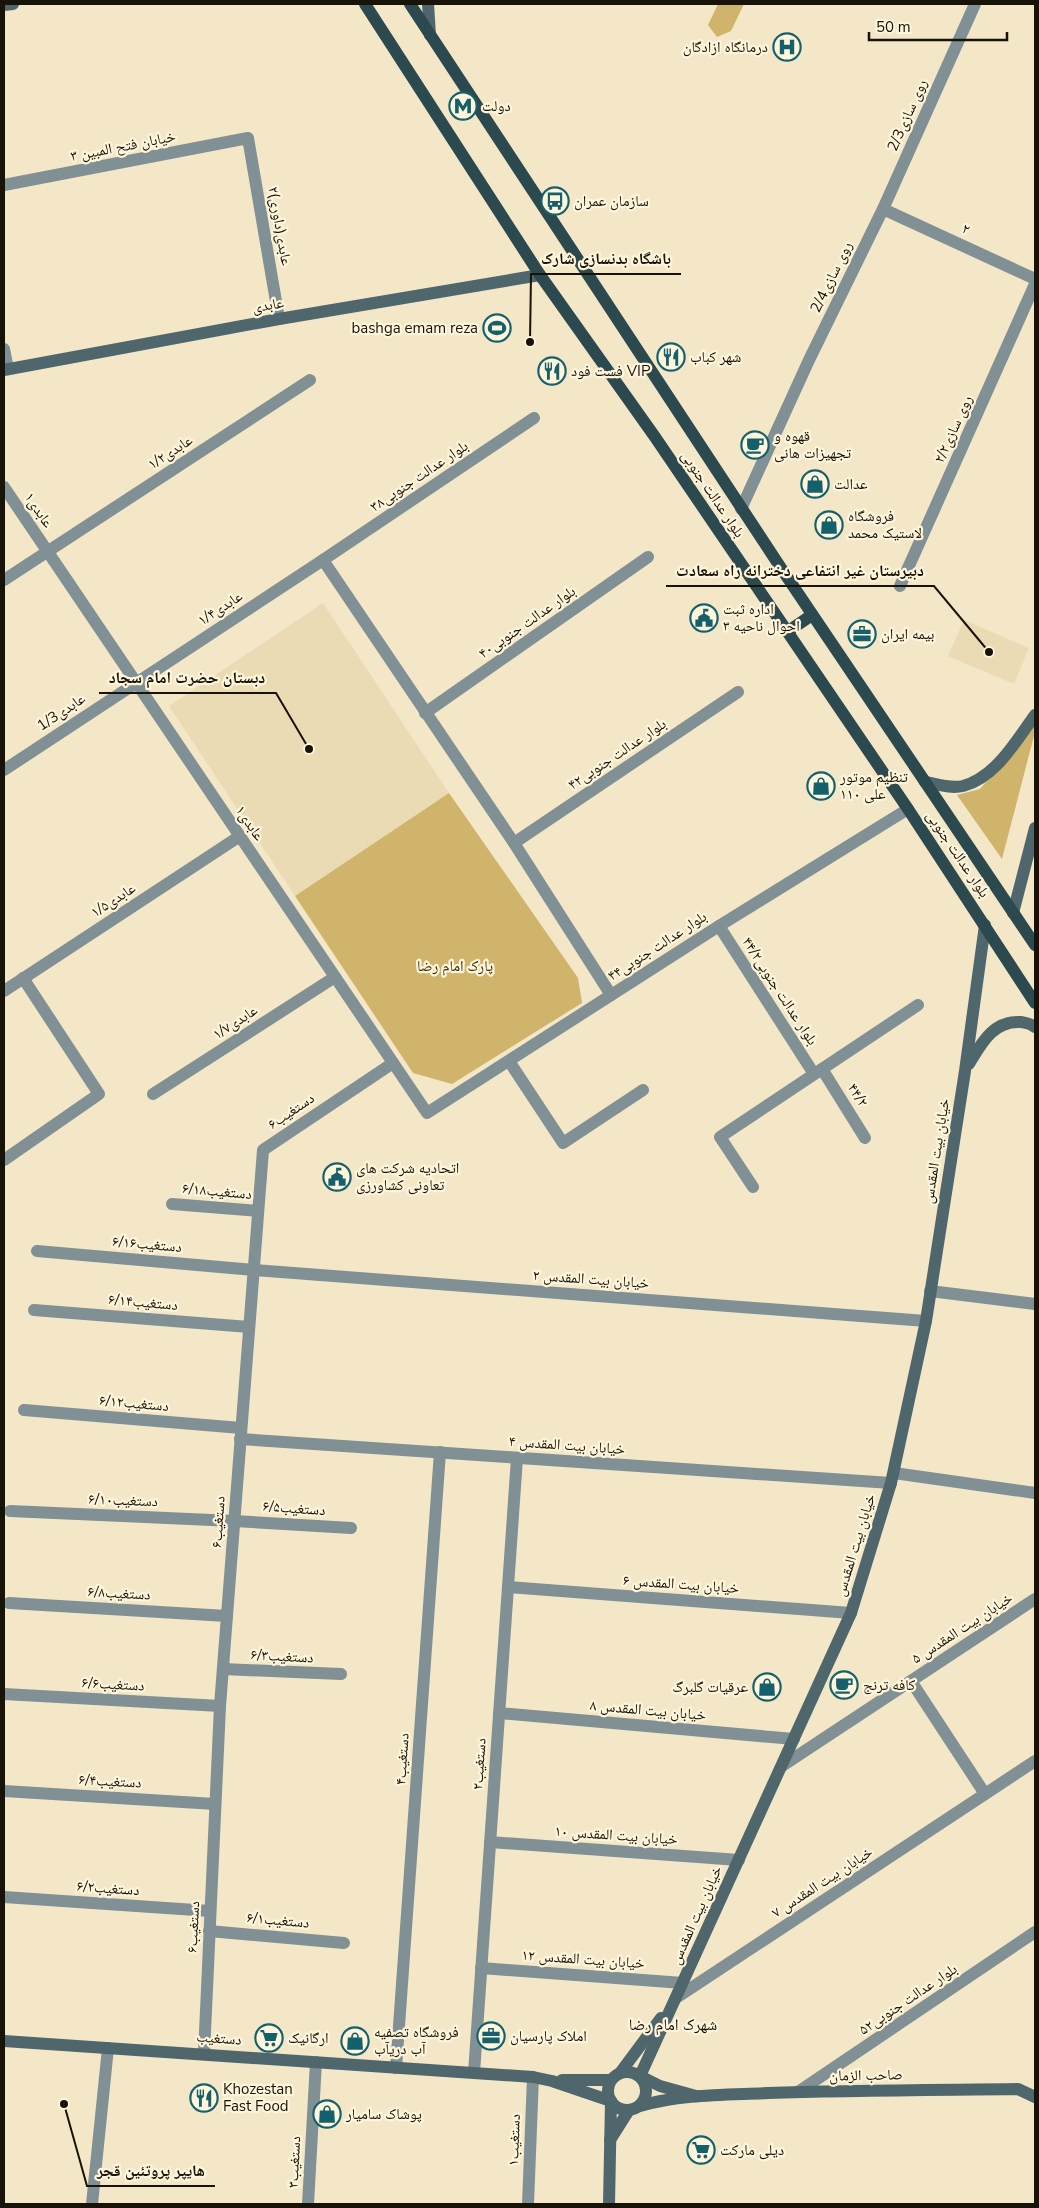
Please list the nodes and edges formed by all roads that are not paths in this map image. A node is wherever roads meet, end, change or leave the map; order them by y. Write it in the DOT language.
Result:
graph roads {
  1 [pos="13,4"];
  2 [pos="365,4"];
  3 [pos="410,4"];
  4 [pos="428,4"];
  5 [pos="974,4"];
  6 [pos="4,5"];
  7 [pos="430,35"];
  8 [pos="248,138"];
  9 [pos="4,186"];
  10 [pos="883,209"];
  11 [pos="540,275"];
  12 [pos="1035,278"];
  13 [pos="1035,284"];
  14 [pos="279,319"];
  15 [pos="4,349"];
  16 [pos="6,369"];
  17 [pos="310,380"];
  18 [pos="534,418"];
  19 [pos="4,487"];
  20 [pos="741,508"];
  21 [pos="47,552"];
  22 [pos="648,557"];
  23 [pos="323,560"];
  24 [pos="4,580"];
  25 [pos="900,586"];
  26 [pos="812,615"];
  27 [pos="787,632"];
  28 [pos="135,682"];
  29 [pos="738,692"];
  30 [pos="425,713"];
  31 [pos="1035,715"];
  32 [pos="4,770"];
  33 [pos="925,782"];
  34 [pos="908,809"];
  35 [pos="1035,828"];
  36 [pos="240,836"];
  37 [pos="514,843"];
  38 [pos="1013,913"];
  39 [pos="985,925"];
  40 [pos="719,926"];
  41 [pos="1035,945"];
  42 [pos="335,977"];
  43 [pos="23,978"];
  44 [pos="4,991"];
  45 [pos="611,995"];
  46 [pos="1035,1003"];
  47 [pos="918,1005"];
  48 [pos="1035,1027"];
  49 [pos="509,1061"];
  50 [pos="393,1063"];
  51 [pos="965,1071"];
  52 [pos="818,1072"];
  53 [pos="643,1090"];
  54 [pos="153,1094"];
  55 [pos="427,1113"];
  56 [pos="865,1138"];
  57 [pos="4,1160"];
  58 [pos="753,1187"];
  59 [pos="172,1204"];
  60 [pos="258,1212"];
  61 [pos="37,1251"];
  62 [pos="254,1270"];
  63 [pos="930,1291"];
  64 [pos="1035,1304"];
  65 [pos="34,1310"];
  66 [pos="926,1321"];
  67 [pos="249,1327"];
  68 [pos="24,1410"];
  69 [pos="241,1434"];
  70 [pos="440,1452"];
  71 [pos="517,1458"];
  72 [pos="893,1478"];
  73 [pos="1035,1493"];
  74 [pos="10,1512"];
  75 [pos="234,1521"];
  76 [pos="351,1528"];
  77 [pos="508,1587"];
  78 [pos="1035,1599"];
  79 [pos="9,1603"];
  80 [pos="851,1613"];
  81 [pos="227,1616"];
  82 [pos="222,1669"];
  83 [pos="341,1674"];
  84 [pos="910,1681"];
  85 [pos="4,1694"];
  86 [pos="220,1706"];
  87 [pos="499,1713"];
  88 [pos="794,1739"];
  89 [pos="1035,1761"];
  90 [pos="782,1766"];
  91 [pos="4,1791"];
  92 [pos="985,1794"];
  93 [pos="215,1804"];
  94 [pos="490,1842"];
  95 [pos="739,1860"];
  96 [pos="4,1898"];
  97 [pos="210,1911"];
  98 [pos="209,1931"];
  99 [pos="1035,1932"];
  100 [pos="344,1943"];
  101 [pos="481,1968"];
  102 [pos="683,1983"];
  103 [pos="676,1998"];
  104 [pos="4,2041"];
  105 [pos="108,2048"];
  106 [pos="204,2054"];
  107 [pos="316,2062"];
  108 [pos="396,2068"];
  109 [pos="474,2073"];
  110 [pos="616,2076"];
  111 [pos="640,2076"];
  112 [pos="533,2078"];
  113 [pos="552,2081"];
  114 [pos="798,2092"];
  115 [pos="696,2096"];
  116 [pos="1035,2096"];
  117 [pos="611,2101"];
  118 [pos="634,2108"];
  119 [pos="610,2140"];
  120 [pos="92,2204"];
  121 [pos="308,2204"];
  122 [pos="528,2204"];
  123 [pos="609,2204"];
  1 -- 6 [label="street"];
  2 -- 11 [label="main road, بلوار عدالت جنوبی"];
  3 -- 7 [label="main road, بلوار عدالت جنوبی"];
  4 -- 7 [label="street"];
  5 -- 10 [label="street, روی سازی2/3"];
  7 -- 20 [label="main road, بلوار عدالت جنوبی"];
  8 -- 9 [label="street, خیابان فتح المبین ۳"];
  8 -- 14 [label="street, ۲عابدی(داوری)"];
  10 -- 12 [label="street, ۲"];
  10 -- 20 [label="street, روی سازی2/4"];
  11 -- 14 [label="street, عابدی"];
  11 -- 27 [label="main road, بلوار عدالت جنوبی"];
  13 -- 25 [label="street, روی سازی۲/۲"];
  14 -- 16 [label="street, عابدی"];
  15 -- 16 [label="street"];
  17 -- 21 [label="street, عابدی۱/۲"];
  18 -- 23 [label="street, بلوار عدالت جنوبی۳۸"];
  19 -- 21 [label="street, عابدی۱"];
  20 -- 26 [label="main road, بلوار عدالت جنوبی"];
  21 -- 24 [label="street, عابدی۱/۲"];
  21 -- 28 [label="street, ۱عابدی"];
  22 -- 30 [label="street, بلوار عدالت جنوبی۴۰"];
  23 -- 28 [label="street, عابدی۱/۴"];
  23 -- 30 [label="street"];
  26 -- 27 [label="main road"];
  26 -- 33 [label="main road, بلوار عدالت جنوبی"];
  27 -- 34 [label="main road, بلوار عدالت جنوبی"];
  28 -- 32 [label="street, عابدی1/3"];
  28 -- 36 [label="street, ۱عابدی"];
  29 -- 37 [label="street, بلوار عدالت جنوبی۴۲"];
  30 -- 37 [label="street"];
  31 -- 33 [label="street"];
  33 -- 38 [label="main road, بلوار عدالت جنوبی"];
  34 -- 39 [label="main road, بلوار عدالت جنوبی"];
  34 -- 40 [label="street, بلوار عدالت جنوبی۴۴"];
  35 -- 38 [label="street"];
  36 -- 42 [label="street, ۱عابدی"];
  36 -- 43 [label="street, عابدی۱/۵"];
  37 -- 45 [label="street"];
  38 -- 41 [label="main road, بلوار عدالت جنوبی"];
  39 -- 46 [label="main road, بلوار عدالت جنوبی"];
  39 -- 51 [label="street, خیابان بیت المقدس"];
  40 -- 45 [label="street, بلوار عدالت جنوبی۴۴"];
  40 -- 52 [label="street, بلوار عدالت جنوبی۴۴/۲"];
  42 -- 50 [label="street, ۱عابدی"];
  42 -- 54 [label="street, عابدی۱/۷"];
  43 -- 44 [label="street, عابدی۱/۵"];
  43 -- 57 [label="street"];
  45 -- 49 [label="street, بلوار عدالت جنوبی۴۴"];
  47 -- 52 [label="street"];
  48 -- 51 [label="street"];
  49 -- 53 [label="street"];
  49 -- 55 [label="street, بلوار عدالت جنوبی۴۴"];
  50 -- 55 [label="street, ۱عابدی"];
  50 -- 60 [label="street, دستغیب۶"];
  51 -- 63 [label="street, خیابان بیت المقدس"];
  52 -- 56 [label="street, ۴۴/۲"];
  52 -- 58 [label="street"];
  59 -- 60 [label="street, دستغیب۶/۱۸"];
  60 -- 62 [label="street, دستغیب۶"];
  61 -- 62 [label="street, دستغیب۶/۱۶"];
  62 -- 66 [label="street, خیابان بیت المقدس ۲"];
  62 -- 67 [label="street, دستغیب۶"];
  63 -- 64 [label="street"];
  63 -- 66 [label="street, خیابان بیت المقدس"];
  65 -- 67 [label="street, دستغیب۶/۱۴"];
  66 -- 72 [label="street, خیابان بیت المقدس"];
  67 -- 69 [label="street, دستغیب۶"];
  68 -- 69 [label="street, دستغیب۶/۱۲"];
  69 -- 70 [label="street, خیابان بیت المقدس ۴"];
  69 -- 75 [label="street, دستغیب۶"];
  70 -- 71 [label="street, خیابان بیت المقدس ۴"];
  70 -- 108 [label="street, دستغیب۴"];
  71 -- 72 [label="street, خیابان بیت المقدس ۴"];
  71 -- 77 [label="street, ۲دستغیب"];
  72 -- 73 [label="street, خیابان بیت المقدس ۴"];
  72 -- 80 [label="street, خیابان بیت المقدس"];
  74 -- 75 [label="street, دستغیب۶/۱۰"];
  75 -- 76 [label="street, دستغیب۶/۵"];
  75 -- 81 [label="street, دستغیب۶"];
  77 -- 80 [label="street, خیابان بیت المقدس ۶"];
  77 -- 87 [label="street, ۲دستغیب"];
  78 -- 84 [label="street, خیابان بیت المقدس ۵"];
  79 -- 81 [label="street, دستغیب۶/۸"];
  80 -- 88 [label="street, خیابان بیت المقدس"];
  81 -- 82 [label="street, دستغیب۶"];
  82 -- 83 [label="street, دستغیب۶/۳"];
  82 -- 86 [label="street, دستغیب۶"];
  84 -- 90 [label="street, خیابان بیت المقدس ۵"];
  84 -- 92 [label="street"];
  85 -- 86 [label="street, دستغیب۶/۶"];
  86 -- 93 [label="street, دستغیب۶"];
  87 -- 88 [label="street, خیابان بیت المقدس ۸"];
  87 -- 94 [label="street, ۲دستغیب"];
  88 -- 90 [label="street, خیابان بیت المقدس"];
  89 -- 92 [label="street, خیابان بیت المقدس ۷"];
  90 -- 95 [label="street, خیابان بیت المقدس"];
  91 -- 93 [label="street, دستغیب۶/۴"];
  92 -- 103 [label="street, خیابان بیت المقدس ۷"];
  93 -- 97 [label="street, دستغیب۶"];
  94 -- 95 [label="street, خیابان بیت المقدس ۱۰"];
  94 -- 101 [label="street, ۲دستغیب"];
  95 -- 102 [label="street, خیابان بیت المقدس"];
  96 -- 97 [label="street, دستغیب۶/۲"];
  97 -- 98 [label="street, دستغیب۶"];
  98 -- 100 [label="street, دستغیب۶/۱"];
  98 -- 106 [label="street, دستغیب۶"];
  99 -- 114 [label="street, بلوار عدالت جنوبی۵۲"];
  101 -- 102 [label="street, خیابان بیت المقدس ۱۲"];
  101 -- 109 [label="street, ۲دستغیب"];
  102 -- 103 [label="street, خیابان بیت المقدس"];
  103 -- 110 [label="street, خیابان بیت المقدس"];
  103 -- 111 [label="street, خیابان بیت المقدس"];
  104 -- 105 [label="street, دستغیب"];
  105 -- 106 [label="street, دستغیب"];
  105 -- 120 [label="street"];
  106 -- 107 [label="street, دستغیب"];
  107 -- 108 [label="street, دستغیب"];
  107 -- 121 [label="street, دستغیب۳"];
  108 -- 109 [label="street, دستغیب"];
  109 -- 112 [label="street, دستغیب"];
  110 -- 111 [label="street"];
  110 -- 113 [label="street"];
  110 -- 117 [label="street"];
  111 -- 115 [label="street"];
  111 -- 118 [label="street"];
  112 -- 113 [label="street, دستغیب"];
  112 -- 122 [label="street, دستغیب۱"];
  113 -- 117 [label="street"];
  114 -- 115 [label="street, صاحب الزمان"];
  114 -- 116 [label="street, صاحب الزمان"];
  115 -- 118 [label="street"];
  117 -- 118 [label="street"];
  117 -- 119 [label="street"];
  118 -- 119 [label="street"];
  119 -- 123 [label="street"];
}
